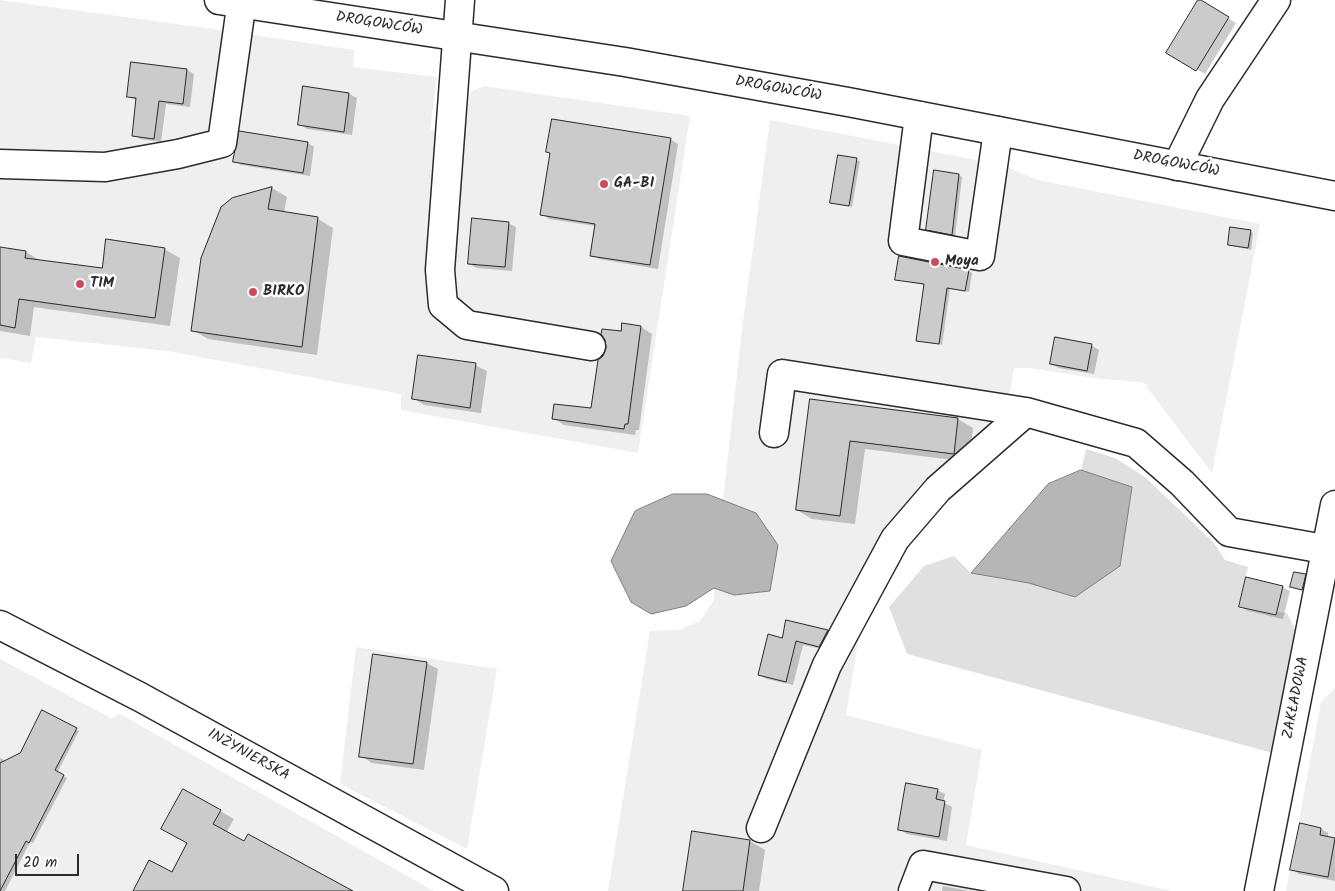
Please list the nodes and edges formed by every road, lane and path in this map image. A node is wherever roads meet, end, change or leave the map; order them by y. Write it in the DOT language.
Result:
graph roads {
  1 [pos="460,0"];
  2 [pos="1276,0"];
  3 [pos="234,1"];
  4 [pos="457,38"];
  5 [pos="919,116"];
  6 [pos="998,131"];
  7 [pos="0,164"];
  8 [pos="1177,166"];
  9 [pos="1335,196"];
  10 [pos="591,346"];
  11 [pos="1026,412"];
  12 [pos="774,433"];
  13 [pos="1335,505"];
  14 [pos="1331,550"];
  15 [pos="0,625"];
  16 [pos="761,828"];
  17 [pos="494,891"];
  18 [pos="913,891"];
  19 [pos="1066,891"];
  20 [pos="1259,891"];
  1 -- 4 [label="main road"];
  2 -- 8 [label="main road"];
  3 -- 4 [label="main road, DROGOWCÓW"];
  3 -- 7 [label="main road"];
  4 -- 5 [label="main road, DROGOWCÓW"];
  4 -- 10 [label="main road"];
  5 -- 6 [label="main road, DROGOWCÓW"];
  5 -- 6 [label="main road"];
  6 -- 8 [label="main road, DROGOWCÓW"];
  8 -- 9 [label="main road, DROGOWCÓW"];
  11 -- 12 [label="main road"];
  11 -- 14 [label="main road"];
  11 -- 16 [label="main road"];
  13 -- 14 [label="main road, ZAKŁADOWA"];
  14 -- 20 [label="main road, ZAKŁADOWA"];
  15 -- 17 [label="main road, INŻYNIERSKA"];
  18 -- 19 [label="main road"];
}
